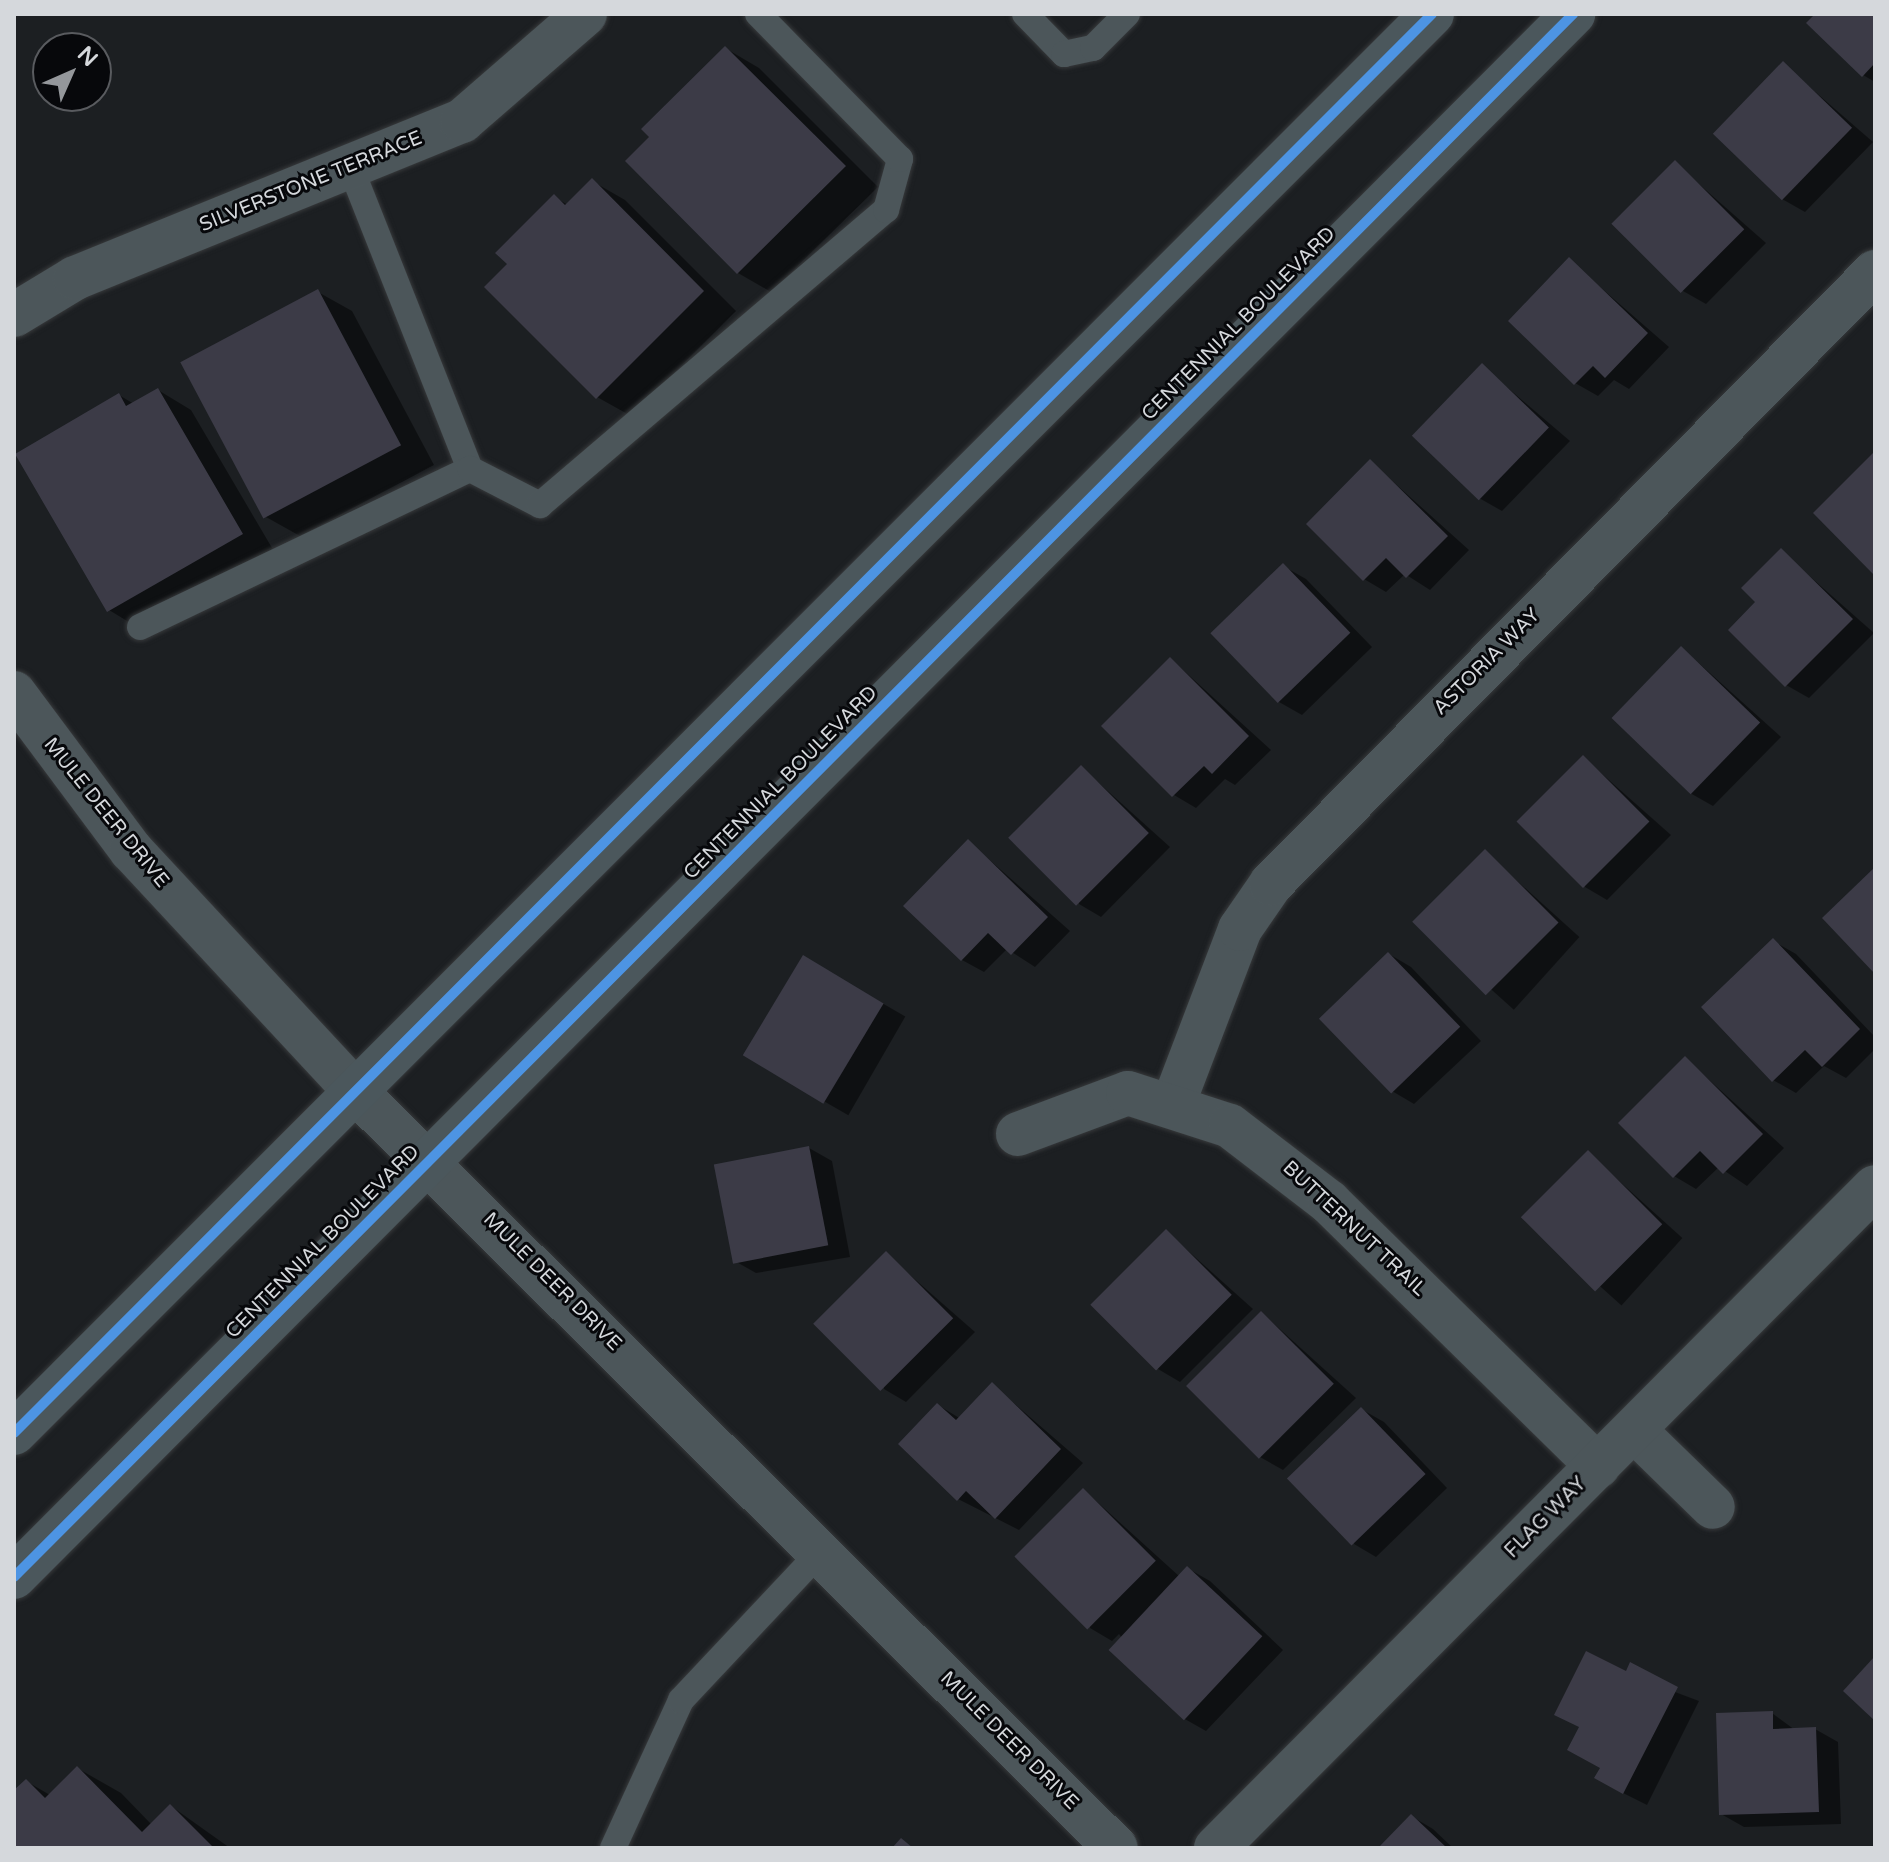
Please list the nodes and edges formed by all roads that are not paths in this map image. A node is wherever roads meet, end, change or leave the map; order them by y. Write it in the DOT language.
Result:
graph roads {
  1 [pos="585,14"];
  2 [pos="758,14"];
  3 [pos="1025,14"];
  4 [pos="1127,14"];
  5 [pos="1432,14"];
  6 [pos="1573,14"];
  7 [pos="350,166"];
  8 [pos="1875,272"];
  9 [pos="14,315"];
  10 [pos="470,469"];
  11 [pos="140,627"];
  12 [pos="14,693"];
  13 [pos="355,1091"];
  14 [pos="1174,1102"];
  15 [pos="1018,1134"];
  16 [pos="430,1160"];
  17 [pos="1875,1187"];
  18 [pos="1634,1430"];
  19 [pos="14,1433"];
  20 [pos="1598,1466"];
  21 [pos="1713,1507"];
  22 [pos="820,1552"];
  23 [pos="14,1577"];
  24 [pos="613,1848"];
  25 [pos="1116,1848"];
  26 [pos="1216,1848"];
  1 -- 7 [label="street, SILVERSTONE TERRACE"];
  2 -- 10 [label="lane"];
  3 -- 4 [label="lane"];
  5 -- 13 [label="main road"];
  6 -- 16 [label="main road, CENTENNIAL BOULEVARD"];
  7 -- 9 [label="street, SILVERSTONE TERRACE"];
  7 -- 10 [label="lane"];
  8 -- 14 [label="street, ASTORIA WAY"];
  10 -- 11 [label="lane"];
  12 -- 13 [label="street, MULE DEER DRIVE"];
  13 -- 16 [label="street, MULE DEER DRIVE"];
  13 -- 19 [label="main road"];
  14 -- 15 [label="street, BUTTERNUT TRAIL"];
  14 -- 20 [label="street, BUTTERNUT TRAIL"];
  16 -- 22 [label="street, MULE DEER DRIVE"];
  16 -- 23 [label="main road, CENTENNIAL BOULEVARD"];
  17 -- 18 [label="street, FLAG WAY"];
  18 -- 20 [label="street, FLAG WAY"];
  18 -- 21 [label="street"];
  20 -- 26 [label="street, FLAG WAY"];
  22 -- 24 [label="lane"];
  22 -- 25 [label="street, MULE DEER DRIVE"];
}
